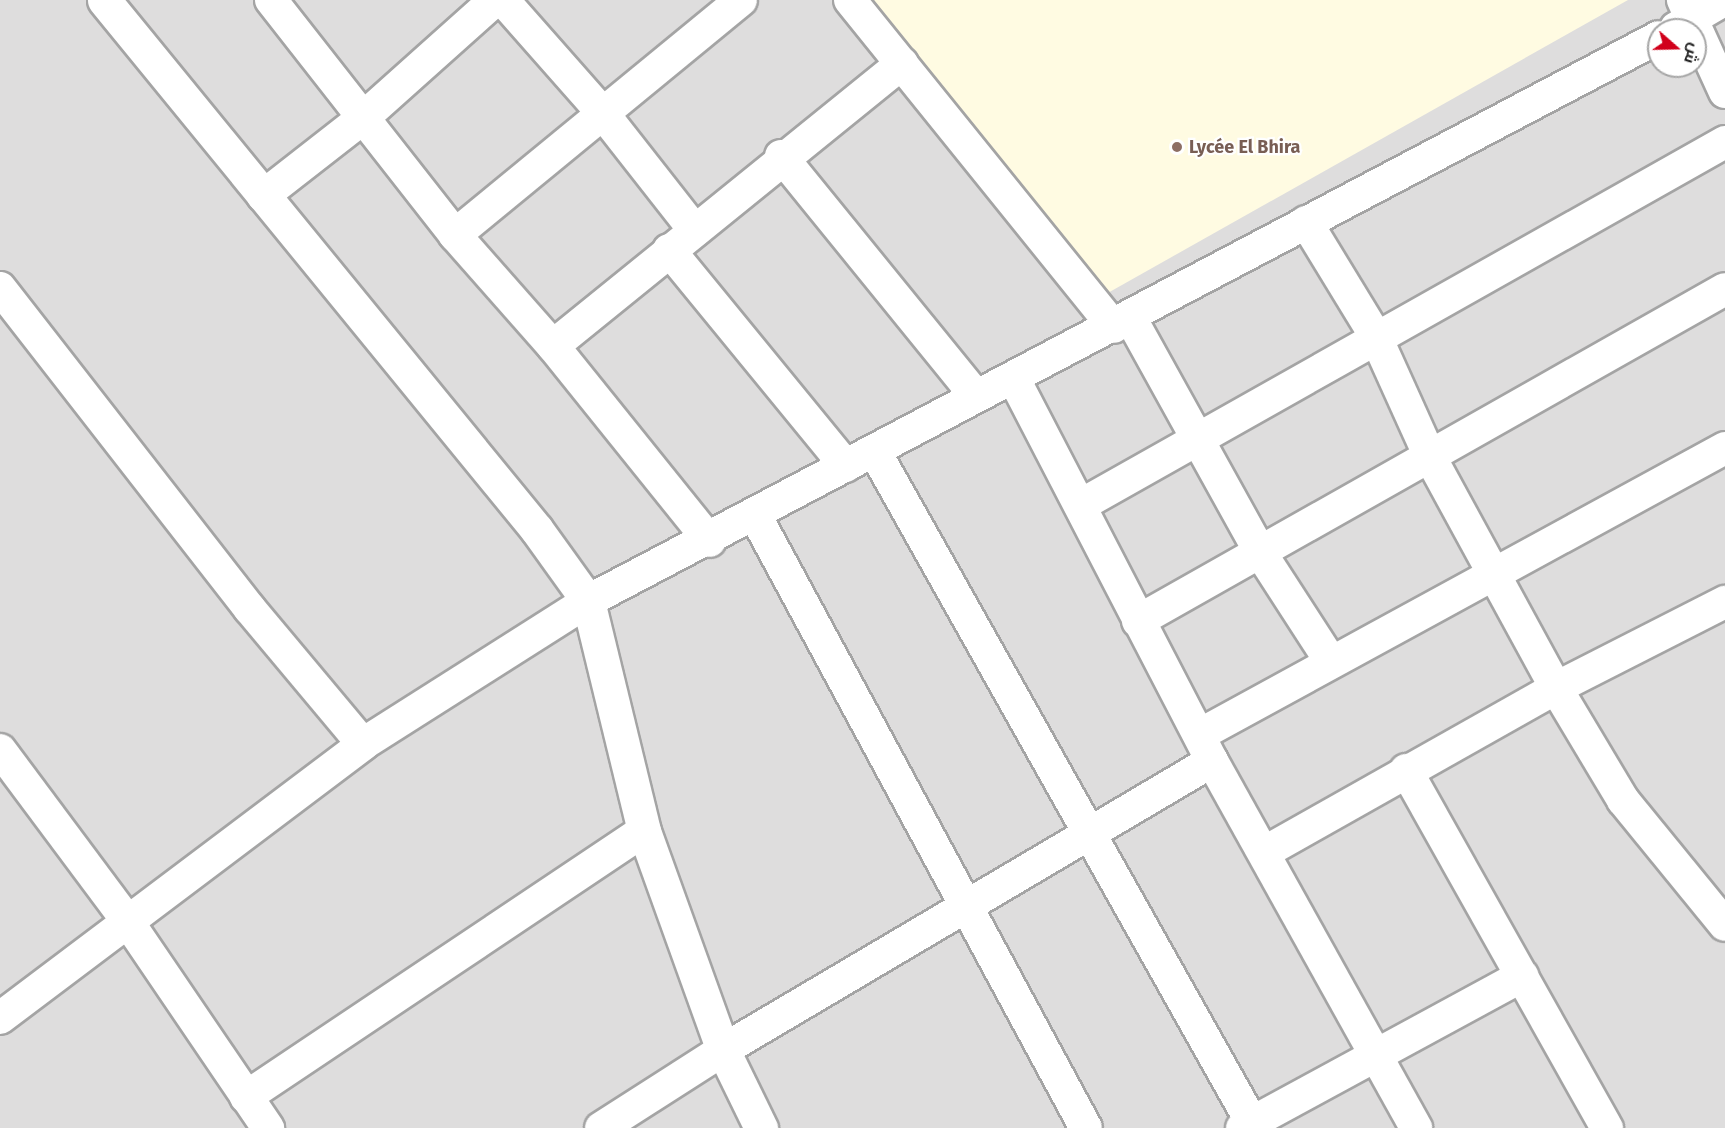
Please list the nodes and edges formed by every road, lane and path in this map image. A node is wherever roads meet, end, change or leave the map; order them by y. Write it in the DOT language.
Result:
graph roads {
  1 [pos="104,0"];
  2 [pos="271,0"];
  3 [pos="495,0"];
  4 [pos="503,0"];
  5 [pos="741,0"];
  6 [pos="850,0"];
  7 [pos="1724,0"];
  8 [pos="1683,16"];
  9 [pos="1647,43"];
  10 [pos="902,63"];
  11 [pos="1725,92"];
  12 [pos="601,111"];
  13 [pos="363,118"];
  14 [pos="1725,142"];
  15 [pos="781,156"];
  16 [pos="263,196"];
  17 [pos="1305,222"];
  18 [pos="695,231"];
  19 [pos="455,235"];
  20 [pos="669,250"];
  21 [pos="0,288"];
  22 [pos="1725,289"];
  23 [pos="1122,323"];
  24 [pos="1375,335"];
  25 [pos="553,346"];
  26 [pos="1014,379"];
  27 [pos="976,396"];
  28 [pos="1196,437"];
  29 [pos="1725,448"];
  30 [pos="875,452"];
  31 [pos="1430,457"];
  32 [pos="846,466"];
  33 [pos="1081,505"];
  34 [pos="756,517"];
  35 [pos="710,541"];
  36 [pos="1260,552"];
  37 [pos="1495,573"];
  38 [pos="588,602"];
  39 [pos="1725,602"];
  40 [pos="1138,621"];
  41 [pos="1330,660"];
  42 [pos="1556,688"];
  43 [pos="363,744"];
  44 [pos="1207,747"];
  45 [pos="0,750"];
  46 [pos="1406,770"];
  47 [pos="644,831"];
  48 [pos="1085,834"];
  49 [pos="1265,852"];
  50 [pos="963,907"];
  51 [pos="126,919"];
  52 [pos="1725,925"];
  53 [pos="1522,976"];
  54 [pos="0,1018"];
  55 [pos="723,1050"];
  56 [pos="1375,1057"];
  57 [pos="246,1097"];
  58 [pos="1250,1126"];
  59 [pos="268,1128"];
  60 [pos="601,1128"];
  61 [pos="761,1128"];
  62 [pos="1086,1128"];
  63 [pos="1416,1128"];
  64 [pos="1607,1128"];
  1 -- 16 [label="street"];
  2 -- 13 [label="street"];
  3 -- 13 [label="street"];
  4 -- 12 [label="street"];
  5 -- 12 [label="street"];
  6 -- 10 [label="street"];
  7 -- 8 [label="street"];
  8 -- 11 [label="street"];
  9 -- 17 [label="street"];
  10 -- 15 [label="street"];
  10 -- 23 [label="street"];
  12 -- 18 [label="street"];
  12 -- 19 [label="street"];
  13 -- 16 [label="street"];
  13 -- 19 [label="street"];
  14 -- 24 [label="street"];
  15 -- 18 [label="street"];
  15 -- 27 [label="street"];
  16 -- 38 [label="street"];
  17 -- 23 [label="street"];
  17 -- 24 [label="street"];
  18 -- 20 [label="street"];
  19 -- 25 [label="street"];
  20 -- 25 [label="street"];
  20 -- 32 [label="street"];
  21 -- 43 [label="street"];
  22 -- 31 [label="street"];
  23 -- 26 [label="street"];
  23 -- 28 [label="street"];
  24 -- 28 [label="street"];
  24 -- 31 [label="street"];
  25 -- 35 [label="street"];
  26 -- 27 [label="street"];
  26 -- 33 [label="street"];
  27 -- 30 [label="street"];
  28 -- 33 [label="street"];
  28 -- 36 [label="street"];
  29 -- 37 [label="street"];
  30 -- 32 [label="street"];
  30 -- 48 [label="street"];
  31 -- 36 [label="street"];
  31 -- 37 [label="street"];
  32 -- 34 [label="street"];
  33 -- 40 [label="street"];
  34 -- 35 [label="street"];
  34 -- 50 [label="street"];
  35 -- 38 [label="street"];
  36 -- 40 [label="street"];
  36 -- 41 [label="street"];
  37 -- 41 [label="street"];
  37 -- 42 [label="street"];
  38 -- 43 [label="street"];
  38 -- 47 [label="street"];
  39 -- 42 [label="street"];
  40 -- 44 [label="street"];
  41 -- 44 [label="street"];
  42 -- 46 [label="street"];
  42 -- 52 [label="street"];
  43 -- 51 [label="street"];
  44 -- 48 [label="street"];
  44 -- 49 [label="street"];
  45 -- 51 [label="street"];
  46 -- 49 [label="street"];
  46 -- 53 [label="street"];
  47 -- 55 [label="street"];
  47 -- 57 [label="street"];
  48 -- 50 [label="street"];
  48 -- 58 [label="street"];
  49 -- 56 [label="street"];
  50 -- 55 [label="street"];
  50 -- 62 [label="street"];
  51 -- 54 [label="street"];
  51 -- 57 [label="street"];
  53 -- 56 [label="street"];
  53 -- 64 [label="street"];
  55 -- 60 [label="street"];
  55 -- 61 [label="street"];
  56 -- 58 [label="street"];
  56 -- 63 [label="street"];
  57 -- 59 [label="street"];
}
